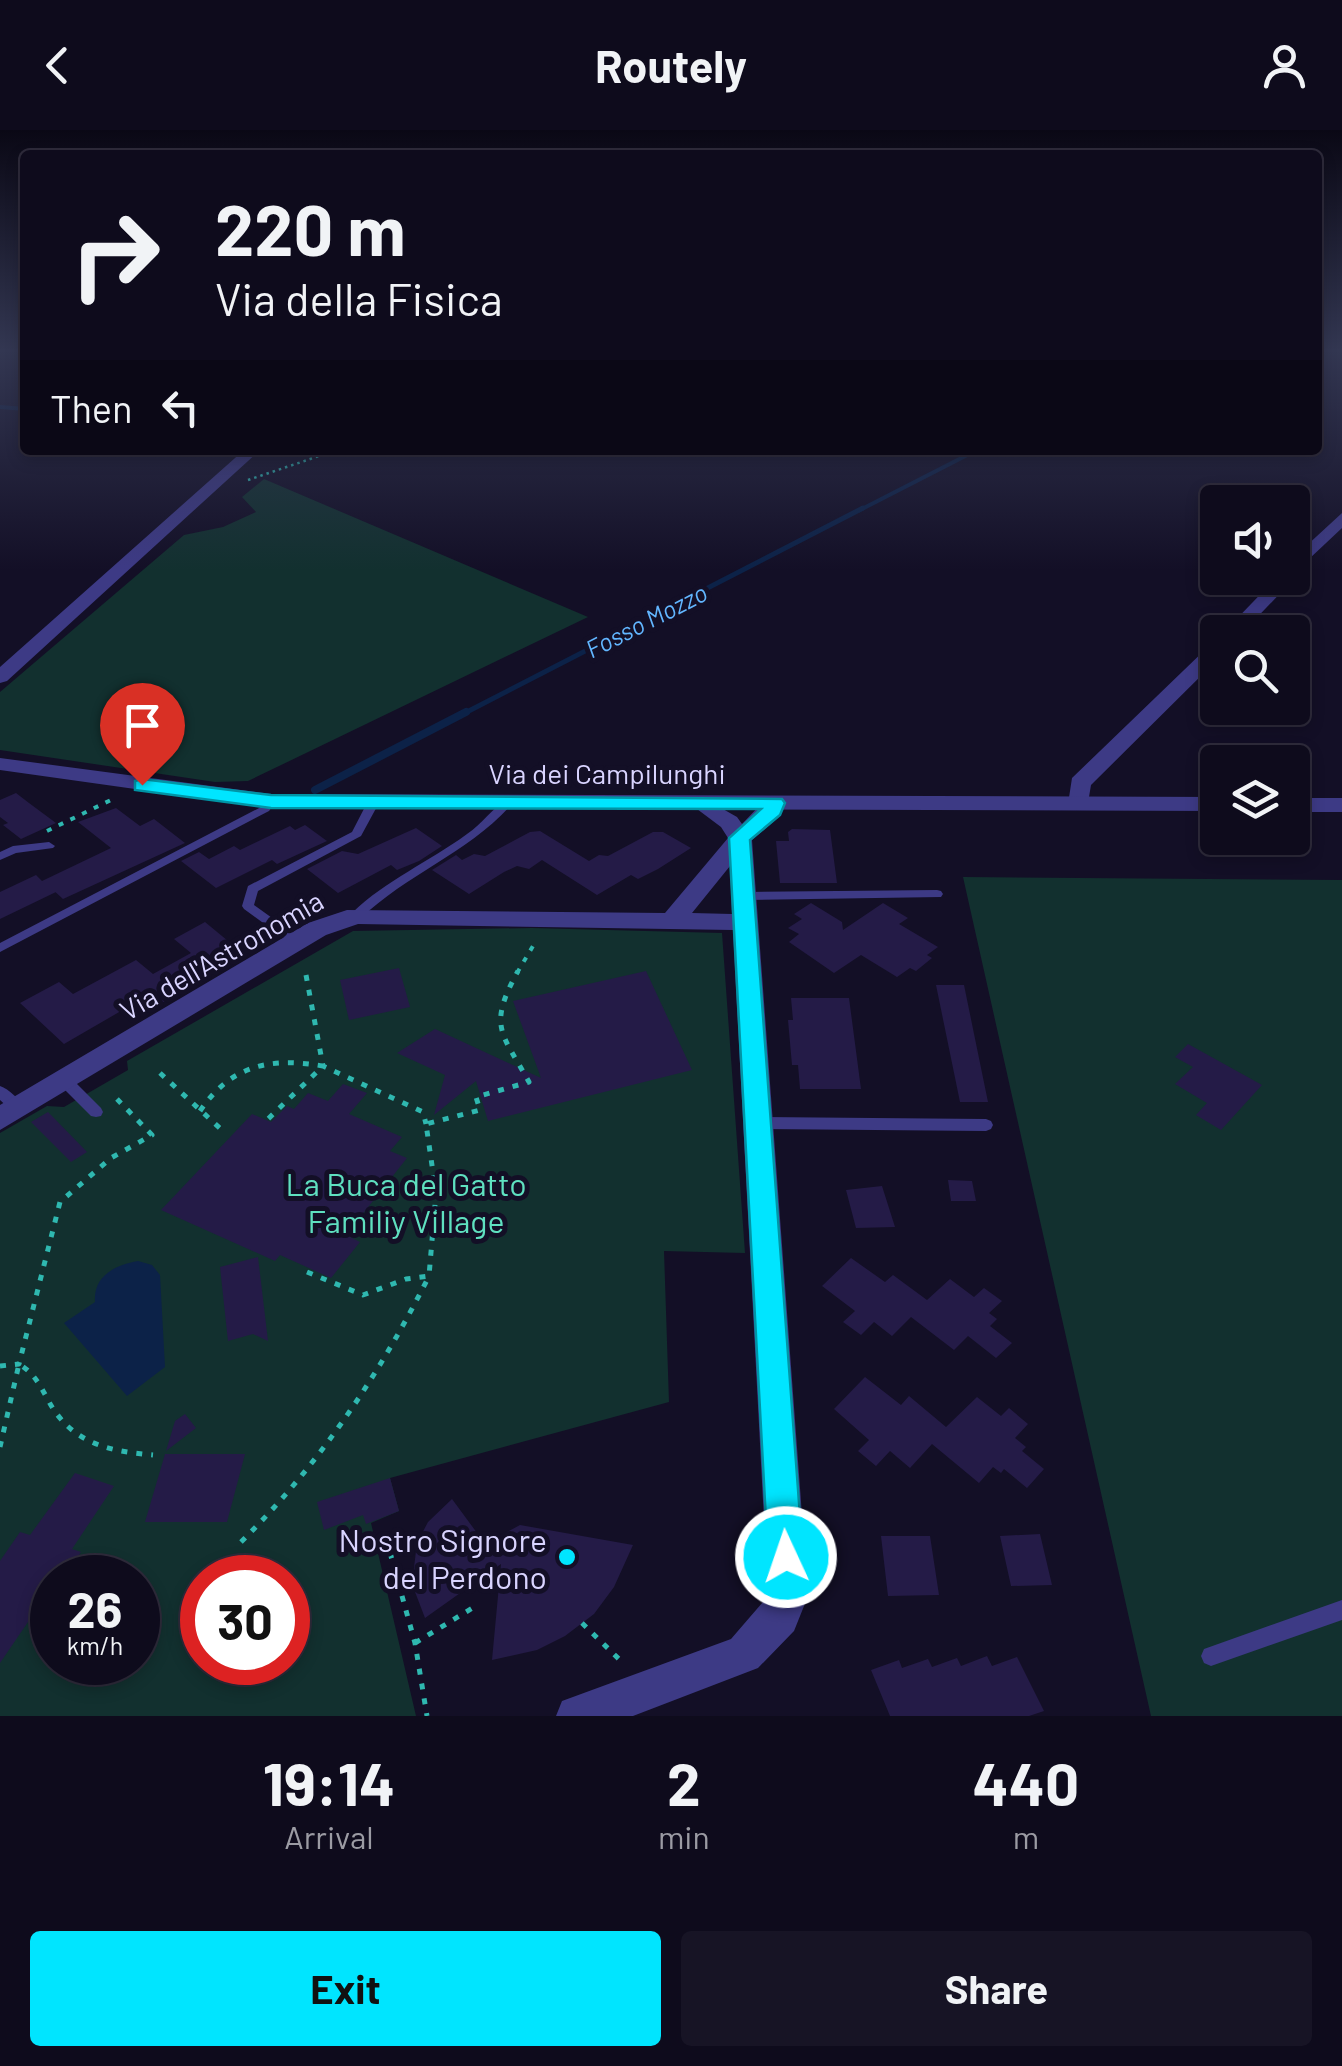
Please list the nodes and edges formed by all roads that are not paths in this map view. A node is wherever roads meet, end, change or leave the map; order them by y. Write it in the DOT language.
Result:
graph roads {
  1 [pos="249,455"];
  2 [pos="1342,518"];
  3 [pos="1310,551"];
  4 [pos="1268,595"];
  5 [pos="1249,615"];
  6 [pos="1200,666"];
  7 [pos="0,676"];
  8 [pos="0,764"];
  9 [pos="271,802"];
  10 [pos="374,802"];
  11 [pos="508,802"];
  12 [pos="700,803"];
  13 [pos="775,803"];
  14 [pos="1078,804"];
  15 [pos="1200,804"];
  16 [pos="1310,804"];
  17 [pos="1342,804"];
  18 [pos="740,838"];
  19 [pos="49,846"];
  20 [pos="6,854"];
  21 [pos="937,894"];
  22 [pos="746,908"];
  23 [pos="356,916"];
  24 [pos="672,921"];
  25 [pos="296,942"];
  26 [pos="0,948"];
  27 [pos="65,1081"];
  28 [pos="6,1106"];
  29 [pos="96,1112"];
  30 [pos="760,1123"];
  31 [pos="986,1126"];
  32 [pos="1342,1610"];
  33 [pos="1211,1656"];
  34 [pos="577,1716"];
  1 -- 7 [label="street"];
  2 -- 3 [label="street"];
  4 -- 5 [label="street"];
  6 -- 14 [label="street"];
  8 -- 9 [label="street, Via dei Campilunghi"];
  9 -- 10 [label="street, Via dei Campilunghi"];
  9 -- 26 [label="lane"];
  10 -- 11 [label="street, Via dei Campilunghi"];
  10 -- 25 [label="lane"];
  11 -- 12 [label="street, Via dei Campilunghi"];
  11 -- 23 [label="lane"];
  12 -- 13 [label="street, Via dei Campilunghi"];
  12 -- 18 [label="street"];
  13 -- 14 [label="street, Via dei Campilunghi"];
  13 -- 18 [label="street"];
  14 -- 15 [label="street, Via dei Campilunghi"];
  16 -- 17 [label="street"];
  18 -- 22 [label="street"];
  18 -- 24 [label="street"];
  19 -- 20 [label="lane"];
  21 -- 22 [label="lane"];
  22 -- 24 [label="street, Via dell'Astronomia"];
  22 -- 30 [label="street"];
  23 -- 24 [label="street, Via dell'Astronomia"];
  23 -- 25 [label="street, Via dell'Astronomia"];
  25 -- 27 [label="street, Via dell'Astronomia"];
  27 -- 28 [label="street, Via dell'Astronomia"];
  27 -- 29 [label="lane"];
  30 -- 31 [label="lane"];
  30 -- 34 [label="street"];
  32 -- 33 [label="lane"];
}
